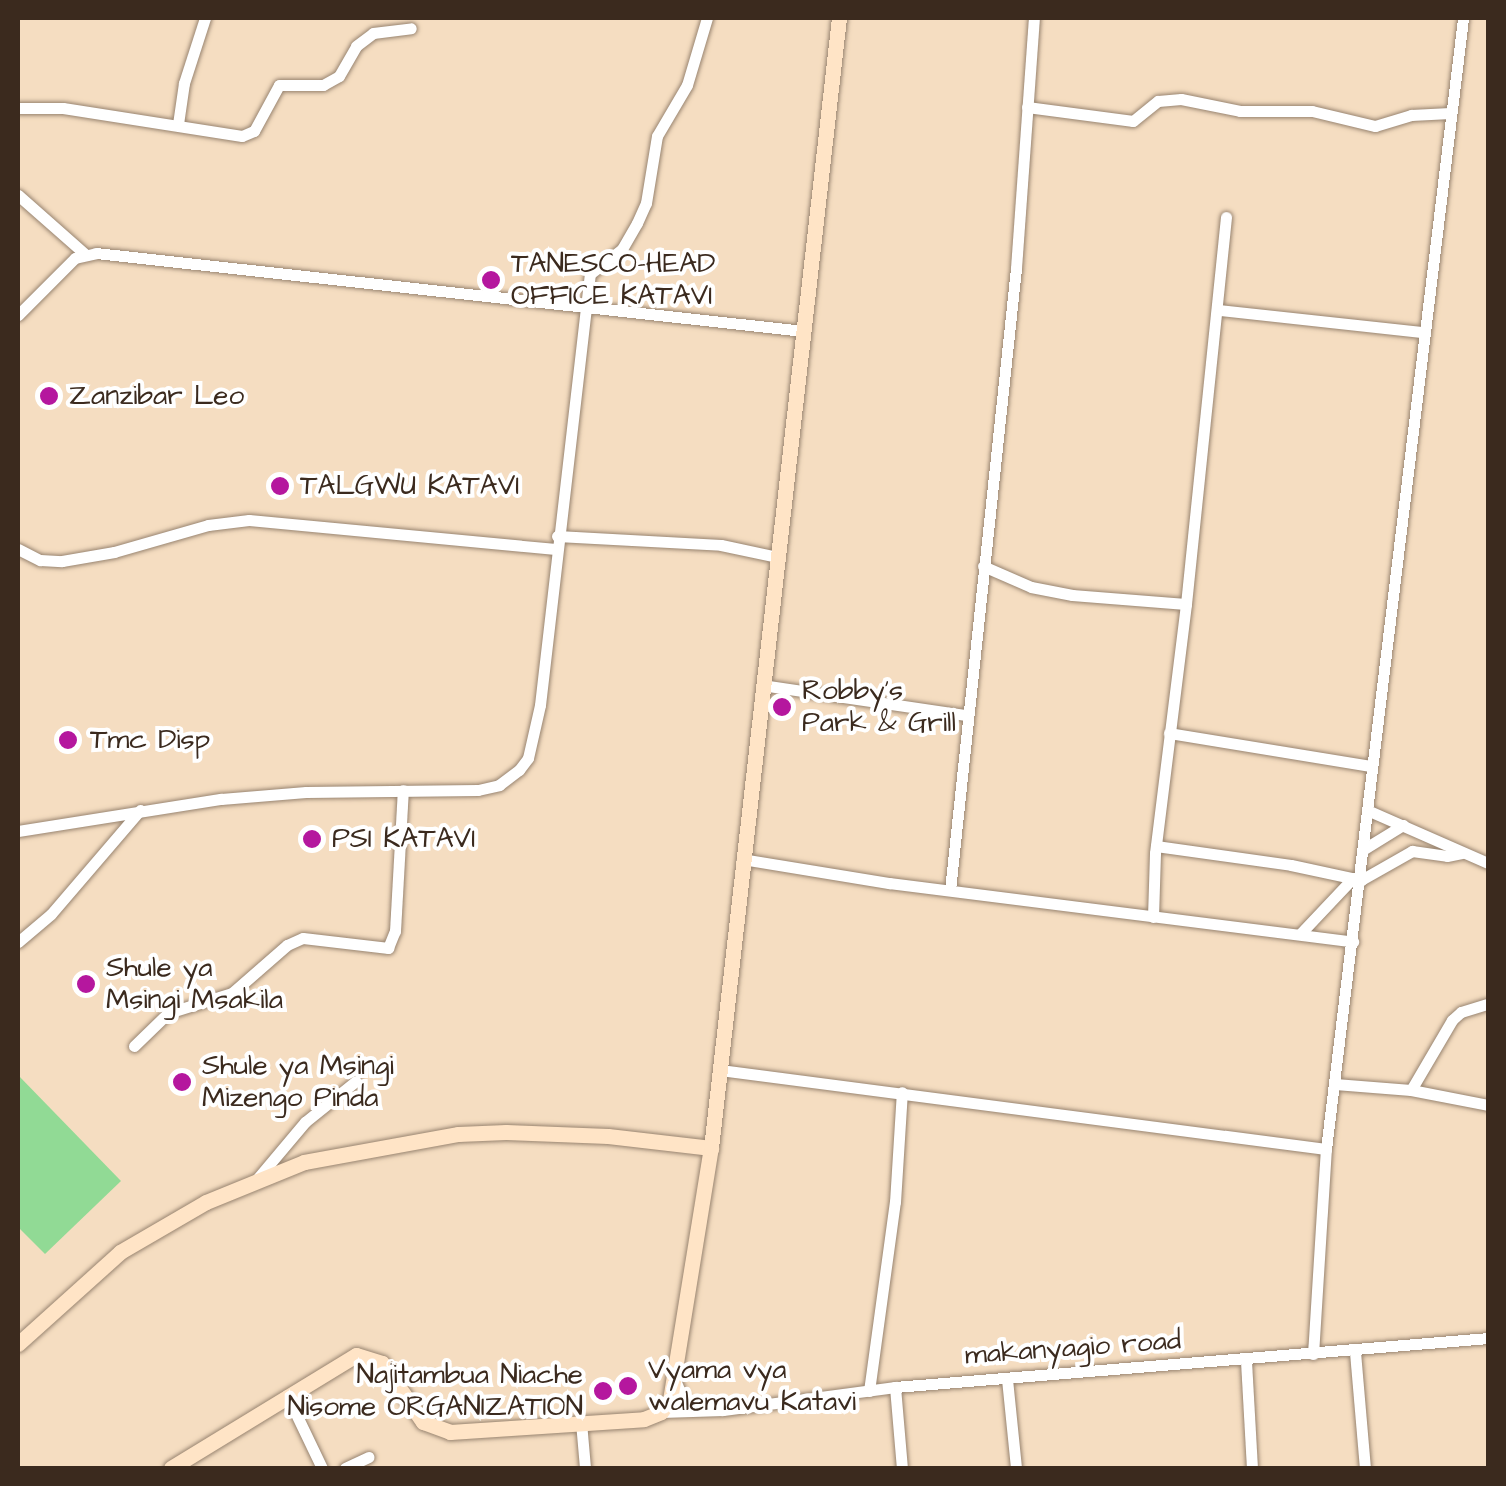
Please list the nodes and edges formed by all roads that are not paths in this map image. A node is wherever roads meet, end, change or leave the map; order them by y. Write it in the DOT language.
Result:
graph roads {
  1 [pos="205,18"];
  2 [pos="707,18"];
  3 [pos="839,18"];
  4 [pos="1034,18"];
  5 [pos="1463,18"];
  6 [pos="411,28"];
  7 [pos="18,108"];
  8 [pos="1027,108"];
  9 [pos="1450,113"];
  10 [pos="178,124"];
  11 [pos="18,196"];
  12 [pos="1226,216"];
  13 [pos="85,254"];
  14 [pos="583,306"];
  15 [pos="1219,310"];
  16 [pos="18,315"];
  17 [pos="804,332"];
  18 [pos="1423,332"];
  19 [pos="556,542"];
  20 [pos="18,549"];
  21 [pos="778,557"];
  22 [pos="983,566"];
  23 [pos="1004,578"];
  24 [pos="980,588"];
  25 [pos="1186,604"];
  26 [pos="762,685"];
  27 [pos="966,715"];
  28 [pos="1169,734"];
  29 [pos="1371,766"];
  30 [pos="404,790"];
  31 [pos="140,810"];
  32 [pos="1367,810"];
  33 [pos="1403,825"];
  34 [pos="18,831"];
  35 [pos="1156,846"];
  36 [pos="1364,849"];
  37 [pos="1463,853"];
  38 [pos="742,859"];
  39 [pos="1488,863"];
  40 [pos="1357,879"];
  41 [pos="950,890"];
  42 [pos="1152,917"];
  43 [pos="1300,934"];
  44 [pos="18,942"];
  45 [pos="1352,942"];
  46 [pos="1488,1004"];
  47 [pos="134,1046"];
  48 [pos="720,1070"];
  49 [pos="356,1081"];
  50 [pos="1335,1084"];
  51 [pos="1411,1090"];
  52 [pos="902,1092"];
  53 [pos="1488,1105"];
  54 [pos="712,1148"];
  55 [pos="1326,1149"];
  56 [pos="257,1178"];
  57 [pos="1488,1338"];
  58 [pos="18,1344"];
  59 [pos="1355,1352"];
  60 [pos="1313,1354"];
  61 [pos="1246,1361"];
  62 [pos="1007,1379"];
  63 [pos="675,1380"];
  64 [pos="896,1386"];
  65 [pos="869,1390"];
  66 [pos="286,1394"];
  67 [pos="661,1412"];
  68 [pos="705,1412"];
  69 [pos="582,1422"];
  70 [pos="369,1457"];
  71 [pos="171,1468"];
  72 [pos="322,1468"];
  73 [pos="345,1468"];
  74 [pos="585,1468"];
  75 [pos="902,1468"];
  76 [pos="1016,1468"];
  77 [pos="1252,1468"];
  78 [pos="1364,1468"];
  1 -- 10 [label="street"];
  2 -- 14 [label="street"];
  3 -- 17 [label="street"];
  4 -- 8 [label="street"];
  5 -- 9 [label="street"];
  6 -- 10 [label="street"];
  7 -- 10 [label="street"];
  8 -- 9 [label="street"];
  8 -- 22 [label="street"];
  9 -- 18 [label="street"];
  11 -- 13 [label="street"];
  12 -- 15 [label="street"];
  13 -- 14 [label="street"];
  13 -- 16 [label="street"];
  14 -- 17 [label="street"];
  14 -- 19 [label="street"];
  15 -- 18 [label="street"];
  15 -- 25 [label="street"];
  17 -- 21 [label="street"];
  18 -- 29 [label="street"];
  19 -- 20 [label="street"];
  19 -- 21 [label="street"];
  19 -- 30 [label="street"];
  21 -- 26 [label="street"];
  22 -- 23 [label="street"];
  22 -- 24 [label="street"];
  23 -- 24 [label="street"];
  23 -- 25 [label="street"];
  24 -- 27 [label="street"];
  25 -- 28 [label="street"];
  26 -- 27 [label="street"];
  26 -- 38 [label="street"];
  27 -- 41 [label="street"];
  28 -- 29 [label="street"];
  28 -- 35 [label="street"];
  29 -- 32 [label="street"];
  30 -- 31 [label="street"];
  30 -- 47 [label="street"];
  31 -- 34 [label="street"];
  31 -- 44 [label="street"];
  32 -- 33 [label="street"];
  32 -- 36 [label="street"];
  33 -- 36 [label="street"];
  33 -- 37 [label="street"];
  35 -- 40 [label="street"];
  35 -- 42 [label="street"];
  36 -- 40 [label="street"];
  37 -- 39 [label="street"];
  37 -- 40 [label="street"];
  38 -- 41 [label="street"];
  38 -- 48 [label="street"];
  40 -- 43 [label="street"];
  40 -- 45 [label="street"];
  41 -- 42 [label="street"];
  42 -- 43 [label="street"];
  43 -- 45 [label="street"];
  45 -- 50 [label="street"];
  46 -- 51 [label="street"];
  48 -- 52 [label="street"];
  48 -- 54 [label="street"];
  49 -- 56 [label="street"];
  50 -- 51 [label="street"];
  50 -- 55 [label="street"];
  51 -- 53 [label="street"];
  52 -- 55 [label="street"];
  52 -- 65 [label="street"];
  54 -- 56 [label="street"];
  54 -- 63 [label="street"];
  55 -- 60 [label="street"];
  56 -- 58 [label="street"];
  57 -- 59 [label="street, makanyagio road"];
  59 -- 60 [label="street, makanyagio road"];
  59 -- 78 [label="street"];
  60 -- 61 [label="street, makanyagio road"];
  61 -- 62 [label="street, makanyagio road"];
  61 -- 77 [label="street"];
  62 -- 64 [label="street, makanyagio road"];
  62 -- 76 [label="street"];
  63 -- 67 [label="street"];
  63 -- 68 [label="street"];
  64 -- 65 [label="street, makanyagio road"];
  64 -- 75 [label="street"];
  65 -- 68 [label="street, makanyagio road"];
  66 -- 69 [label="street"];
  66 -- 71 [label="street"];
  66 -- 72 [label="street"];
  67 -- 68 [label="street, makanyagio road"];
  67 -- 69 [label="street"];
  69 -- 74 [label="street"];
  70 -- 73 [label="street"];
}
